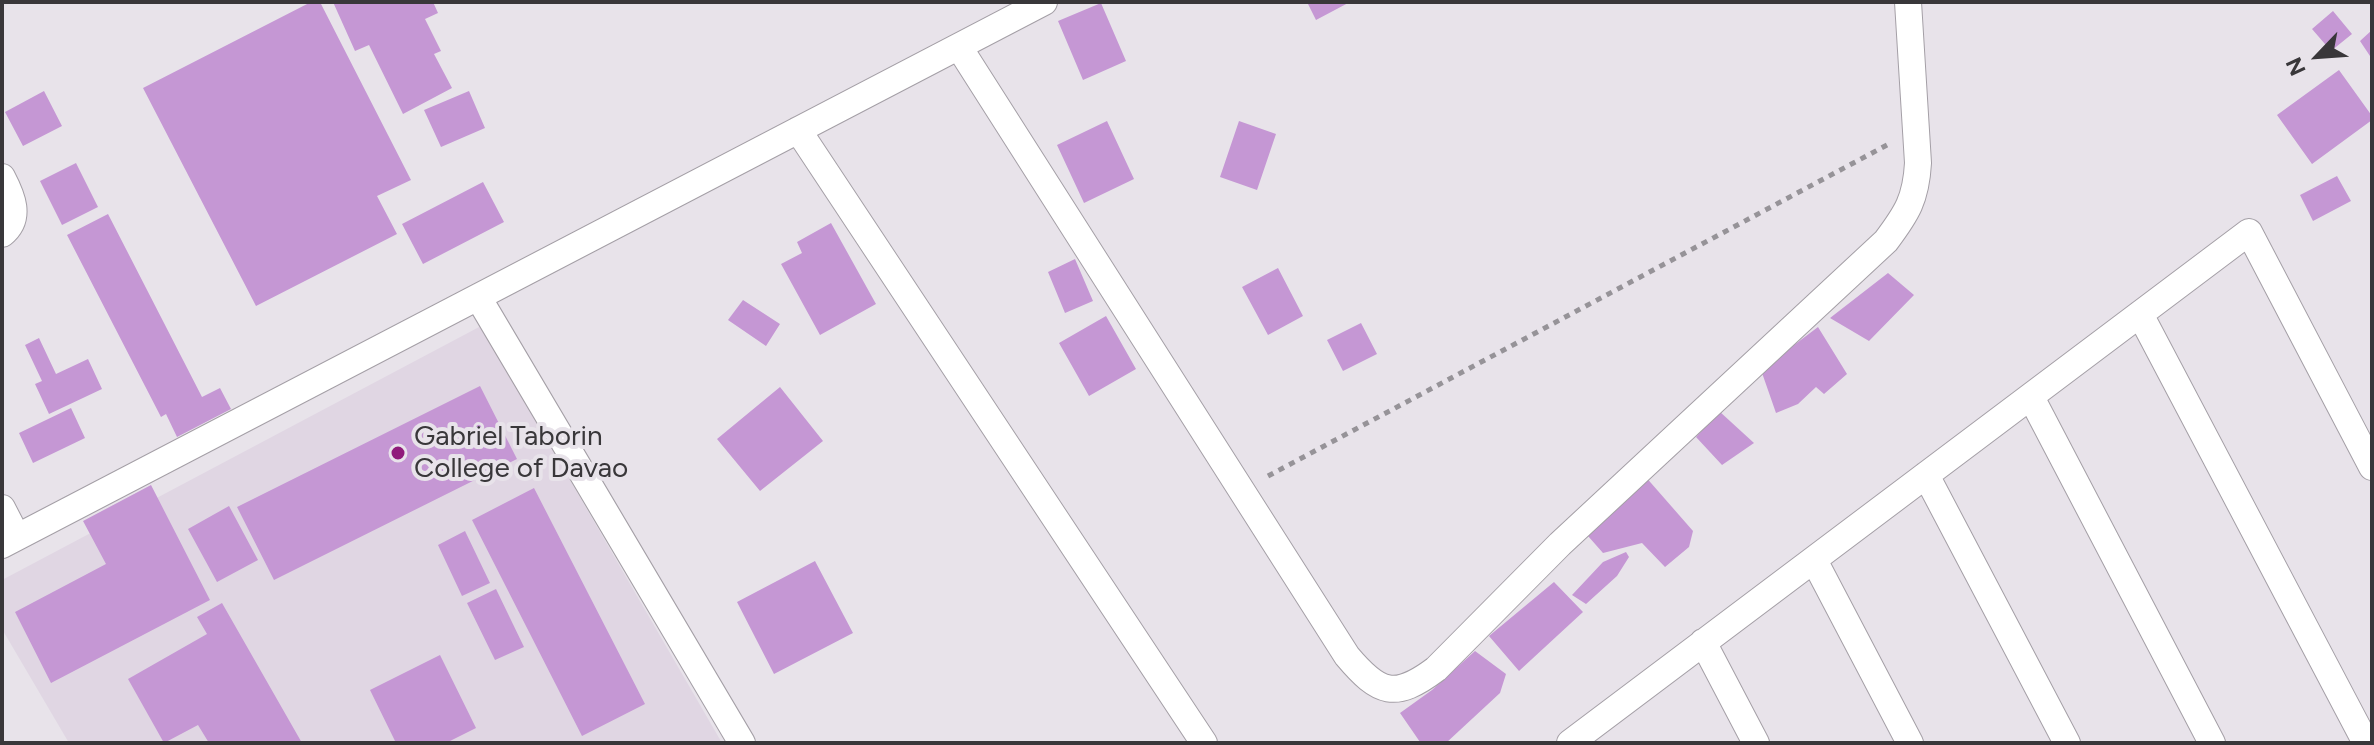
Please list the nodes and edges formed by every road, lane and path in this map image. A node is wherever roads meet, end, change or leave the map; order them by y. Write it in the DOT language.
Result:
graph roads {
  1 [pos="1044,2"];
  2 [pos="1908,2"];
  3 [pos="959,47"];
  4 [pos="1916,129"];
  5 [pos="798,130"];
  6 [pos="2,177"];
  7 [pos="7,227"];
  8 [pos="478,297"];
  9 [pos="2140,314"];
  10 [pos="2031,397"];
  11 [pos="2372,467"];
  12 [pos="1926,475"];
  13 [pos="1242,491"];
  14 [pos="2,508"];
  15 [pos="10,541"];
  16 [pos="1814,560"];
  17 [pos="1703,642"];
  18 [pos="1600,733"];
  19 [pos="742,743"];
  20 [pos="1204,743"];
  21 [pos="1570,743"];
  22 [pos="1756,743"];
  23 [pos="1910,743"];
  24 [pos="2067,743"];
  25 [pos="2212,743"];
  26 [pos="2366,743"];
  1 -- 3 [label="street"];
  2 -- 4 [label="street"];
  3 -- 5 [label="street"];
  3 -- 13 [label="street"];
  4 -- 13 [label="path"];
  4 -- 13 [label="street"];
  5 -- 8 [label="street"];
  5 -- 20 [label="street"];
  6 -- 7 [label="street"];
  8 -- 15 [label="street"];
  8 -- 19 [label="street"];
  9 -- 10 [label="street"];
  9 -- 11 [label="street"];
  9 -- 26 [label="street"];
  10 -- 12 [label="street"];
  10 -- 25 [label="street"];
  12 -- 16 [label="street"];
  12 -- 24 [label="street"];
  14 -- 15 [label="street"];
  16 -- 17 [label="street"];
  16 -- 23 [label="street"];
  17 -- 18 [label="street"];
  17 -- 22 [label="street"];
  18 -- 21 [label="street"];
}
